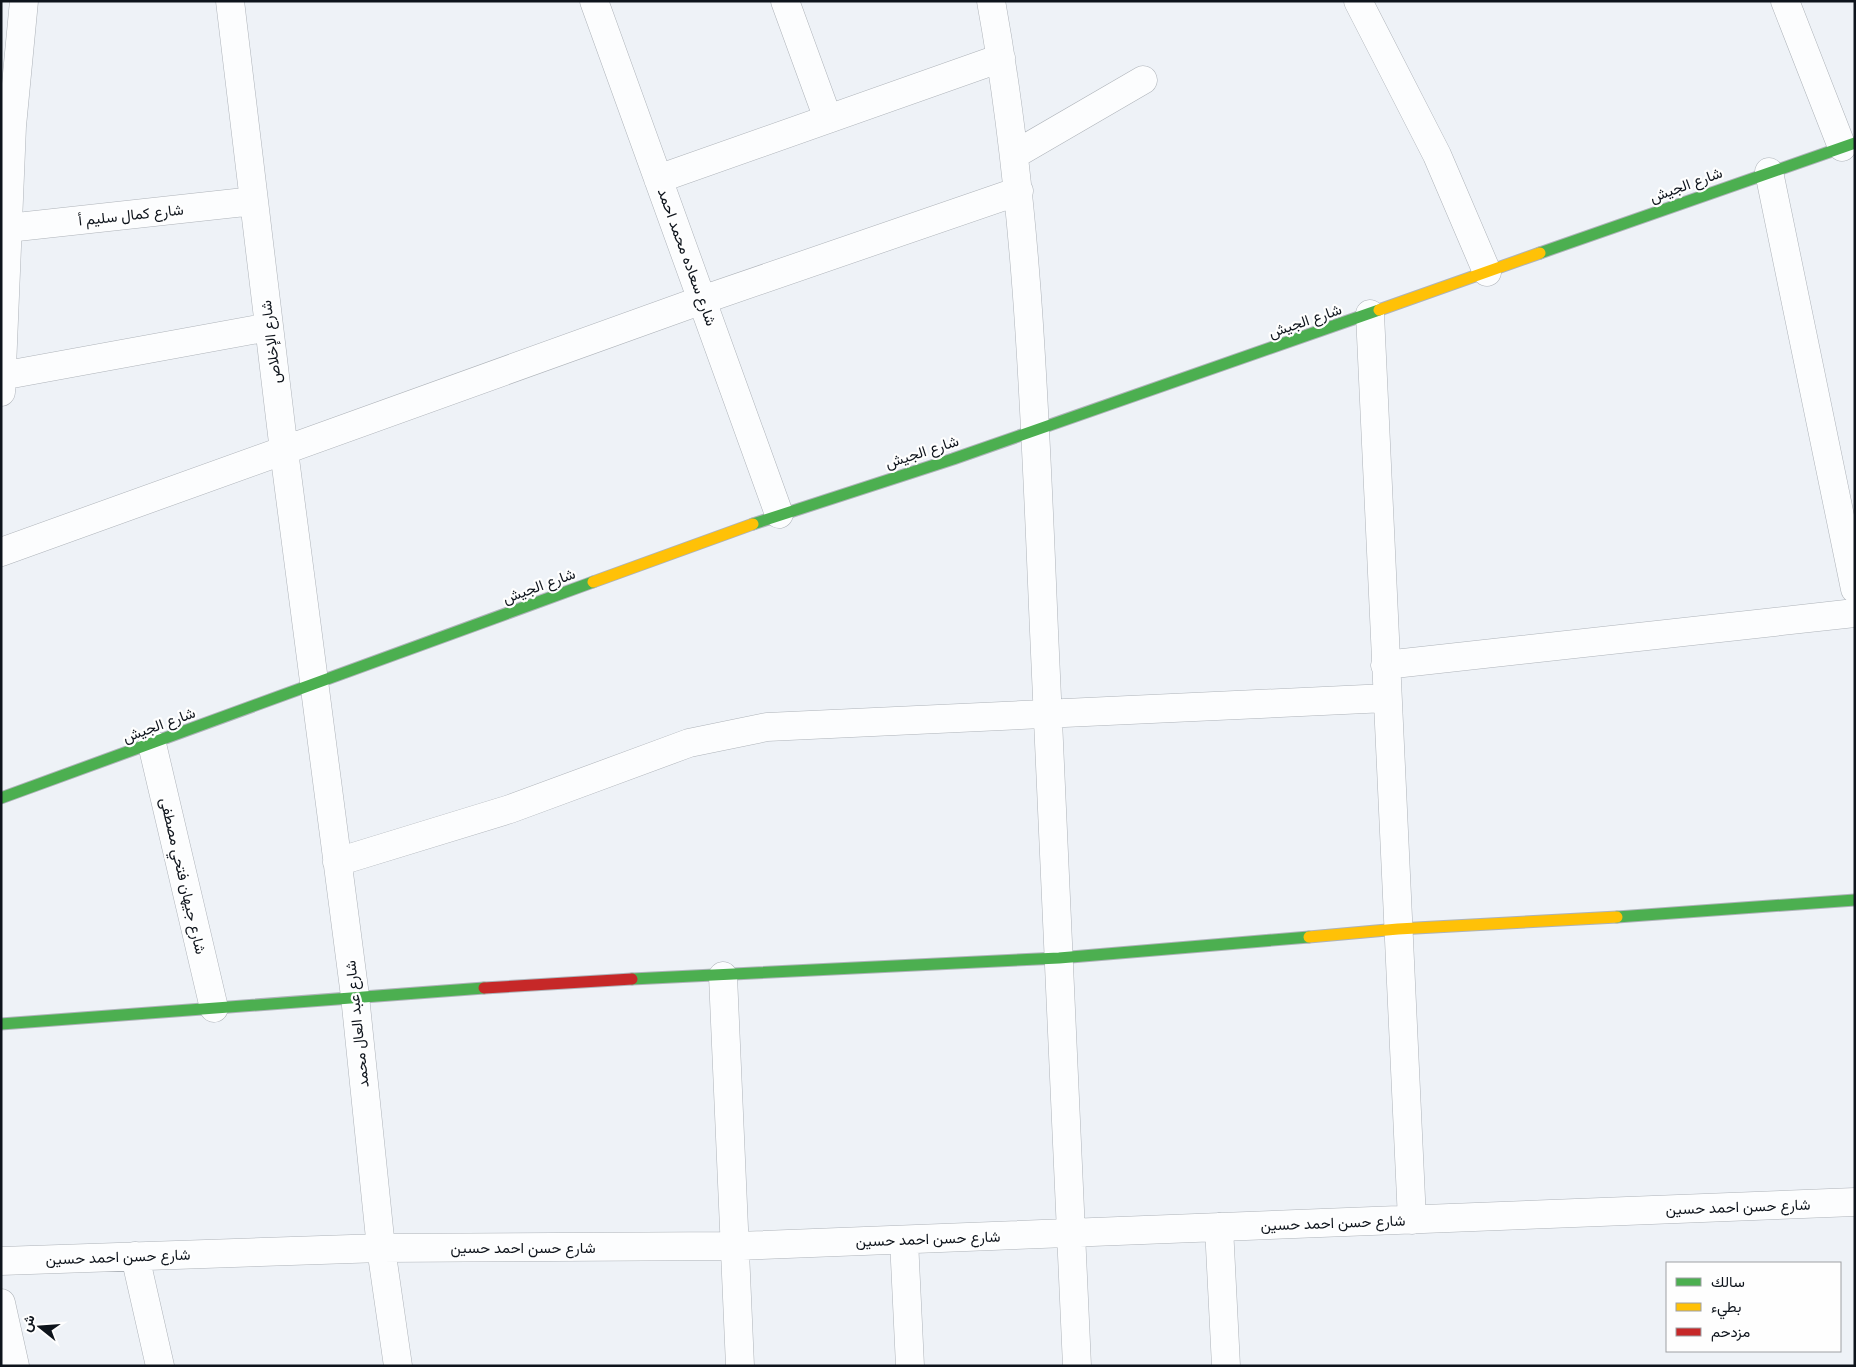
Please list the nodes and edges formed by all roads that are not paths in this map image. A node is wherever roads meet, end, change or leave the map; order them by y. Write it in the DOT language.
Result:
graph roads {
  1 [pos="24,1"];
  2 [pos="230,1"];
  3 [pos="594,1"];
  4 [pos="785,1"];
  5 [pos="991,1"];
  6 [pos="1358,1"];
  7 [pos="1785,1"];
  8 [pos="1001,58"];
  9 [pos="1143,80"];
  10 [pos="828,119"];
  11 [pos="7,127"];
  12 [pos="1849,145"];
  13 [pos="1014,155"];
  14 [pos="1769,172"];
  15 [pos="658,179"];
  16 [pos="1019,191"];
  17 [pos="254,201"];
  18 [pos="8,228"];
  19 [pos="1487,272"];
  20 [pos="702,300"];
  21 [pos="1370,314"];
  22 [pos="269,327"];
  23 [pos="2,376"];
  24 [pos="1,392"];
  25 [pos="1035,428"];
  26 [pos="284,451"];
  27 [pos="779,514"];
  28 [pos="1,552"];
  29 [pos="1855,589"];
  30 [pos="1855,613"];
  31 [pos="1385,665"];
  32 [pos="315,683"];
  33 [pos="1387,698"];
  34 [pos="1048,714"];
  35 [pos="152,744"];
  36 [pos="1,798"];
  37 [pos="337,862"];
  38 [pos="1855,900"];
  39 [pos="1398,929"];
  40 [pos="1059,958"];
  41 [pos="723,976"];
  42 [pos="355,996"];
  43 [pos="214,1008"];
  44 [pos="1,1024"];
  45 [pos="1855,1202"];
  46 [pos="1412,1220"];
  47 [pos="1220,1228"];
  48 [pos="1071,1233"];
  49 [pos="904,1240"];
  50 [pos="736,1246"];
  51 [pos="381,1248"];
  52 [pos="136,1256"];
  53 [pos="1,1261"];
  54 [pos="1,1303"];
  55 [pos="15,1366"];
  56 [pos="160,1366"];
  57 [pos="398,1366"];
  58 [pos="740,1366"];
  59 [pos="910,1366"];
  60 [pos="1077,1366"];
  61 [pos="1226,1366"];
  1 -- 11 [label="street"];
  2 -- 17 [label="street, شارع الإخلاص"];
  3 -- 15 [label="street, شارع سعاده محمد احمد"];
  4 -- 10 [label="street"];
  5 -- 8 [label="street"];
  6 -- 19 [label="street"];
  7 -- 12 [label="street"];
  8 -- 10 [label="street"];
  8 -- 13 [label="street"];
  9 -- 13 [label="street"];
  10 -- 15 [label="street"];
  11 -- 18 [label="street"];
  12 -- 14 [label="street, شارع الجيش"];
  13 -- 16 [label="street"];
  14 -- 19 [label="street, شارع الجيش"];
  14 -- 29 [label="street"];
  15 -- 20 [label="street, شارع سعاده محمد احمد"];
  16 -- 20 [label="street"];
  16 -- 25 [label="street"];
  17 -- 18 [label="street, شارع كمال سليم أ"];
  17 -- 22 [label="street, شارع الإخلاص"];
  18 -- 23 [label="street"];
  19 -- 21 [label="street, شارع الجيش"];
  20 -- 26 [label="street"];
  20 -- 27 [label="street, شارع سعاده محمد احمد"];
  21 -- 25 [label="street, شارع الجيش"];
  21 -- 31 [label="street"];
  22 -- 23 [label="street"];
  22 -- 26 [label="street, شارع الإخلاص"];
  23 -- 24 [label="street"];
  25 -- 27 [label="street, شارع الجيش"];
  25 -- 34 [label="street"];
  26 -- 28 [label="street"];
  26 -- 32 [label="street, شارع الإخلاص"];
  27 -- 32 [label="street, شارع الجيش"];
  30 -- 31 [label="street"];
  31 -- 33 [label="street"];
  32 -- 35 [label="street, شارع الجيش"];
  32 -- 37 [label="street, شارع عبد العال محمد"];
  33 -- 34 [label="street"];
  33 -- 39 [label="street"];
  34 -- 37 [label="street"];
  34 -- 40 [label="street"];
  35 -- 36 [label="street, شارع الجيش"];
  35 -- 43 [label="street, شارع جيهان فتحي مصطفى"];
  37 -- 42 [label="street, شارع عبد العال محمد"];
  38 -- 39 [label="street"];
  39 -- 40 [label="street"];
  39 -- 46 [label="street"];
  40 -- 41 [label="street"];
  40 -- 48 [label="street"];
  41 -- 42 [label="street"];
  41 -- 50 [label="street"];
  42 -- 43 [label="street"];
  42 -- 51 [label="street, شارع عبد العال محمد"];
  43 -- 44 [label="street"];
  45 -- 46 [label="street, شارع حسن احمد حسين"];
  46 -- 47 [label="street, شارع حسن احمد حسين"];
  47 -- 48 [label="street, شارع حسن احمد حسين"];
  47 -- 61 [label="street"];
  48 -- 49 [label="street, شارع حسن احمد حسين"];
  48 -- 60 [label="street"];
  49 -- 50 [label="street, شارع حسن احمد حسين"];
  49 -- 59 [label="street"];
  50 -- 51 [label="street, شارع حسن احمد حسين"];
  50 -- 58 [label="street"];
  51 -- 52 [label="street, شارع حسن احمد حسين"];
  51 -- 57 [label="street, شارع عبد العال محمد"];
  52 -- 53 [label="street, شارع حسن احمد حسين"];
  52 -- 56 [label="street"];
  54 -- 55 [label="street"];
}
